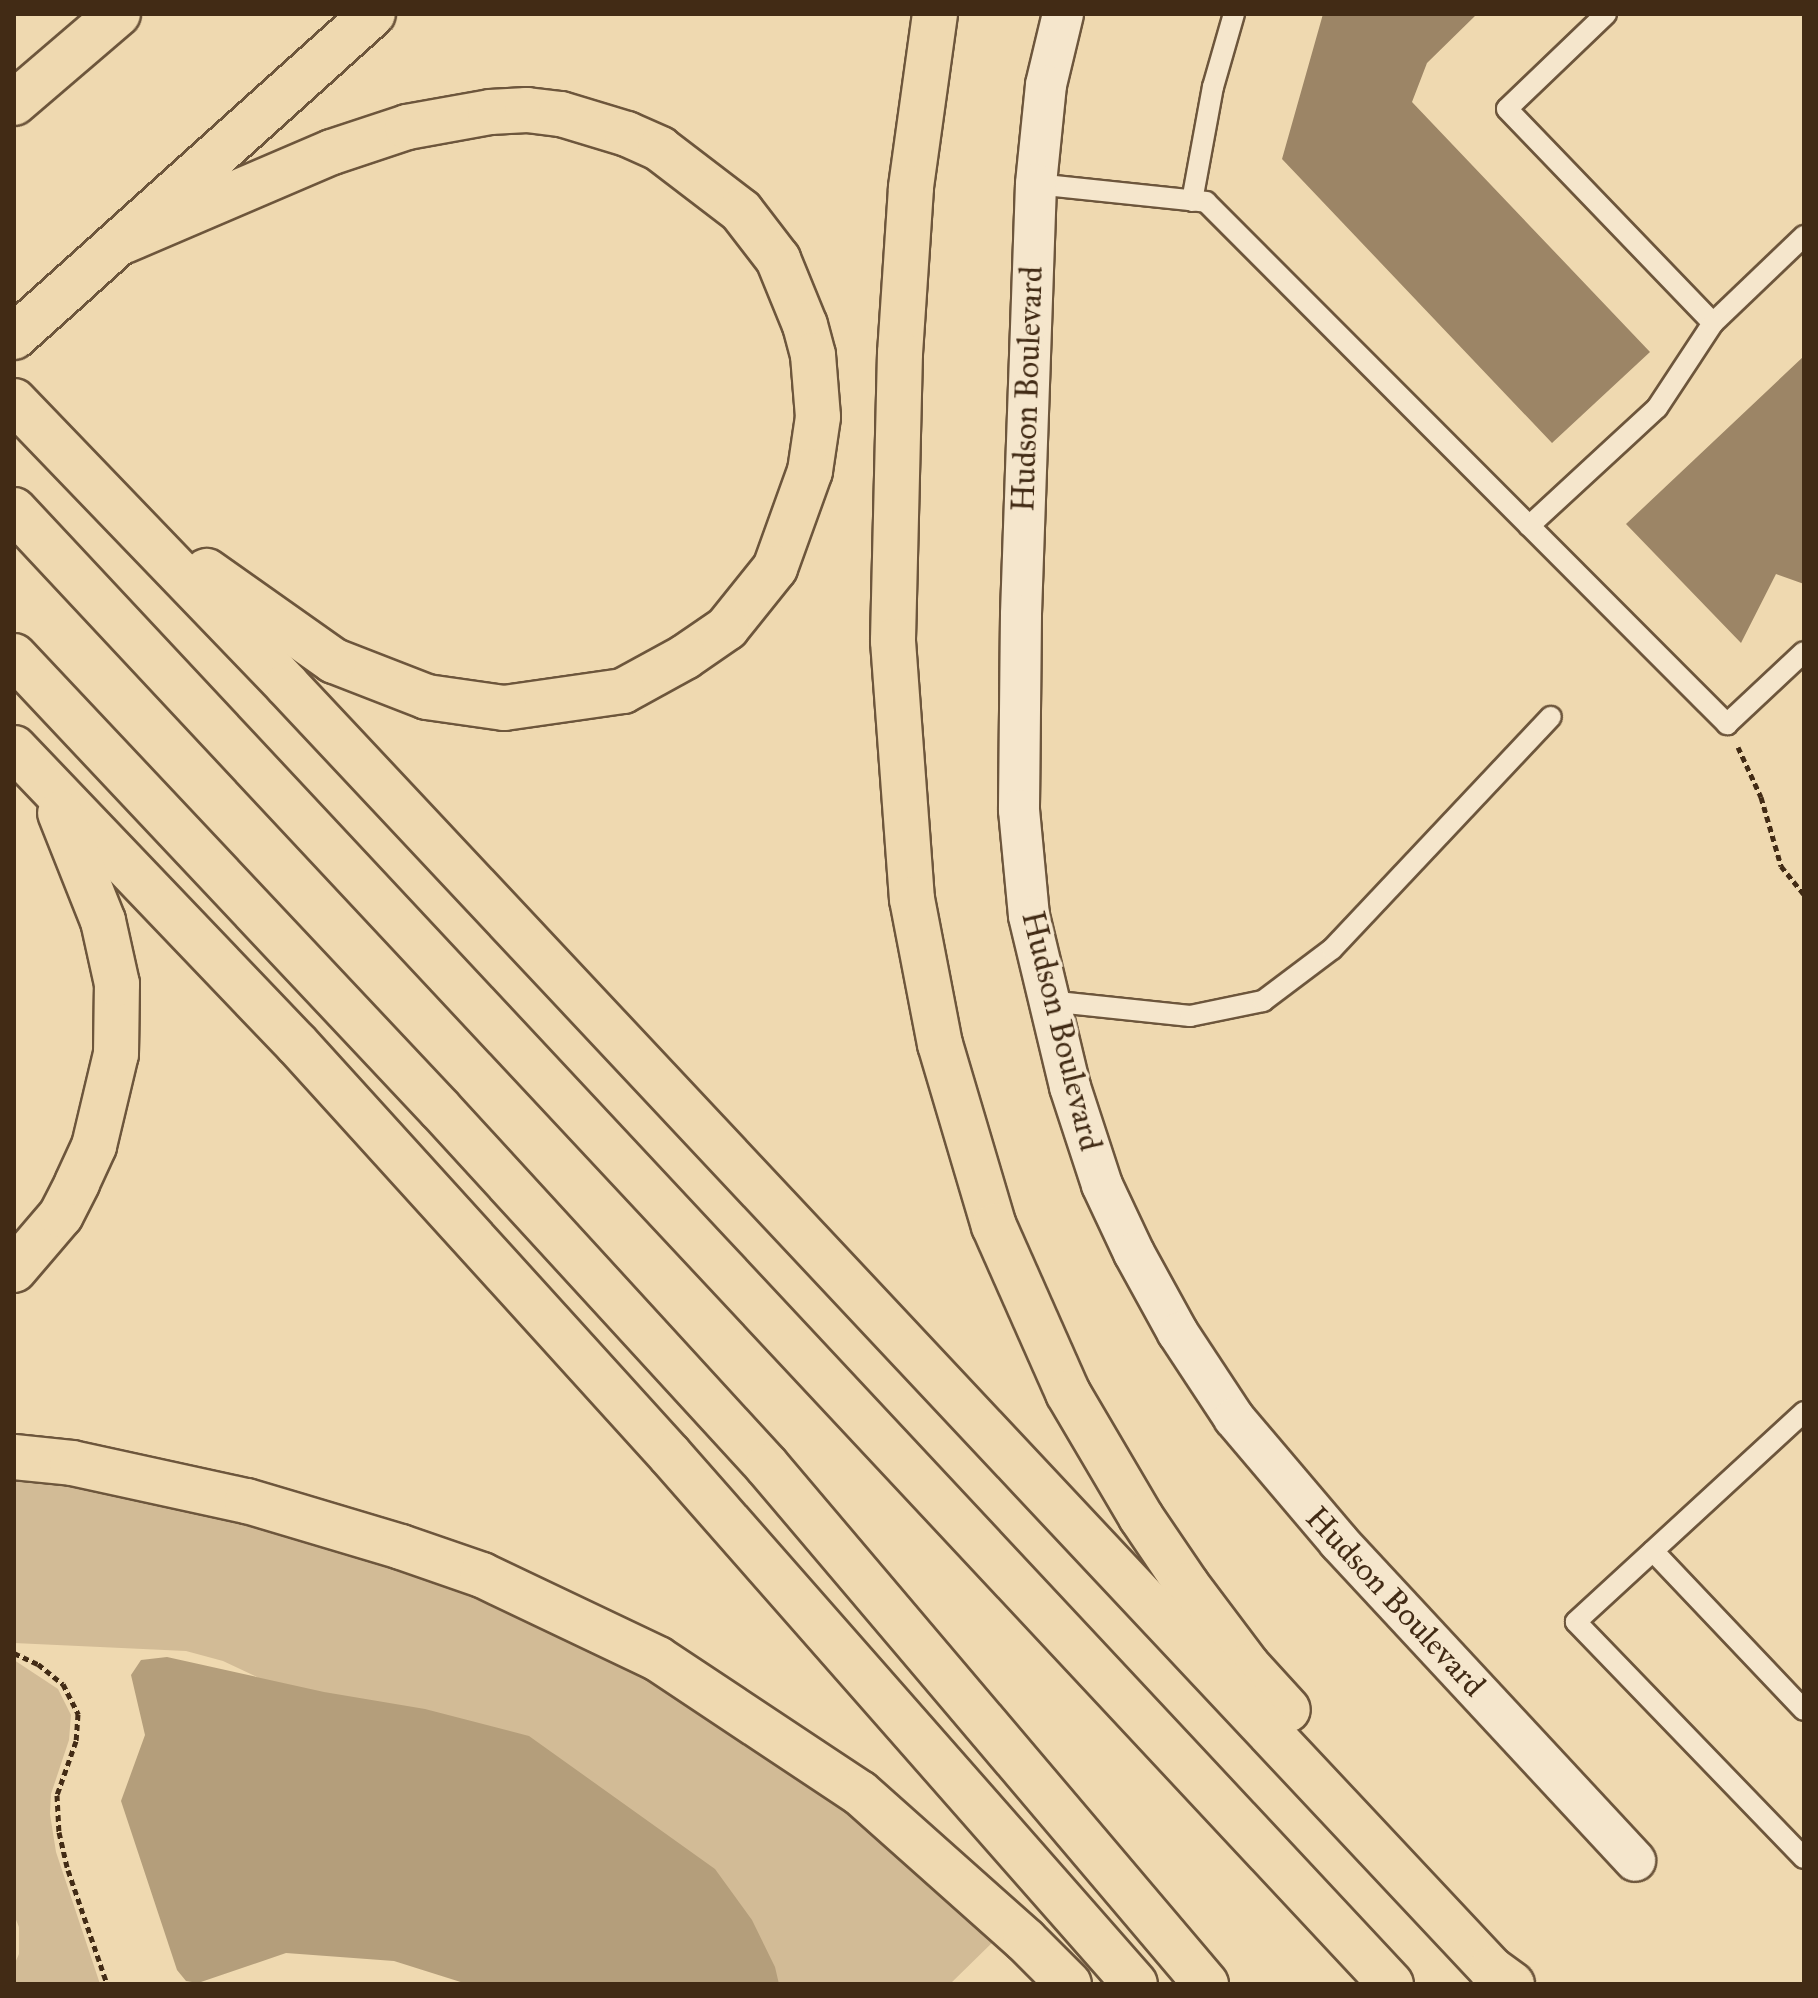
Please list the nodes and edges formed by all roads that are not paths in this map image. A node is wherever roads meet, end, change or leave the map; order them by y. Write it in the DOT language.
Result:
graph roads {
  1 [pos="73,14"];
  2 [pos="118,14"];
  3 [pos="373,14"];
  4 [pos="935,14"];
  5 [pos="1063,14"];
  6 [pos="1234,14"];
  7 [pos="1606,14"];
  8 [pos="14,88"];
  9 [pos="14,103"];
  10 [pos="1036,184"];
  11 [pos="1192,201"];
  12 [pos="1804,236"];
  13 [pos="124,241"];
  14 [pos="1713,323"];
  15 [pos="14,337"];
  16 [pos="14,401"];
  17 [pos="109,499"];
  18 [pos="14,510"];
  19 [pos="1529,526"];
  20 [pos="1804,652"];
  21 [pos="14,656"];
  22 [pos="1551,717"];
  23 [pos="14,748"];
  24 [pos="1048,1001"];
  25 [pos="14,1270"];
  26 [pos="1804,1412"];
  27 [pos="14,1457"];
  28 [pos="1653,1551"];
  29 [pos="1804,1710"];
  30 [pos="1804,1858"];
  31 [pos="1635,1861"];
  32 [pos="1069,1984"];
  33 [pos="1135,1984"];
  34 [pos="1206,1984"];
  35 [pos="1391,1984"];
  36 [pos="1512,1984"];
  37 [pos="1530,1984"];
  1 -- 8 [label="highway"];
  2 -- 9 [label="highway"];
  3 -- 13 [label="highway"];
  4 -- 37 [label="highway"];
  5 -- 10 [label="street, Hudson Boulevard"];
  6 -- 11 [label="lane"];
  7 -- 14 [label="lane"];
  10 -- 11 [label="lane"];
  10 -- 24 [label="street, Hudson Boulevard"];
  11 -- 19 [label="lane"];
  12 -- 14 [label="lane"];
  13 -- 15 [label="highway"];
  13 -- 17 [label="highway"];
  14 -- 19 [label="lane"];
  16 -- 17 [label="highway"];
  17 -- 36 [label="highway"];
  18 -- 35 [label="highway"];
  19 -- 20 [label="lane"];
  21 -- 34 [label="highway"];
  22 -- 24 [label="lane"];
  23 -- 25 [label="highway"];
  23 -- 33 [label="highway"];
  24 -- 31 [label="street, Hudson Boulevard"];
  26 -- 28 [label="lane"];
  27 -- 32 [label="highway"];
  28 -- 29 [label="lane"];
  28 -- 30 [label="lane"];
}
